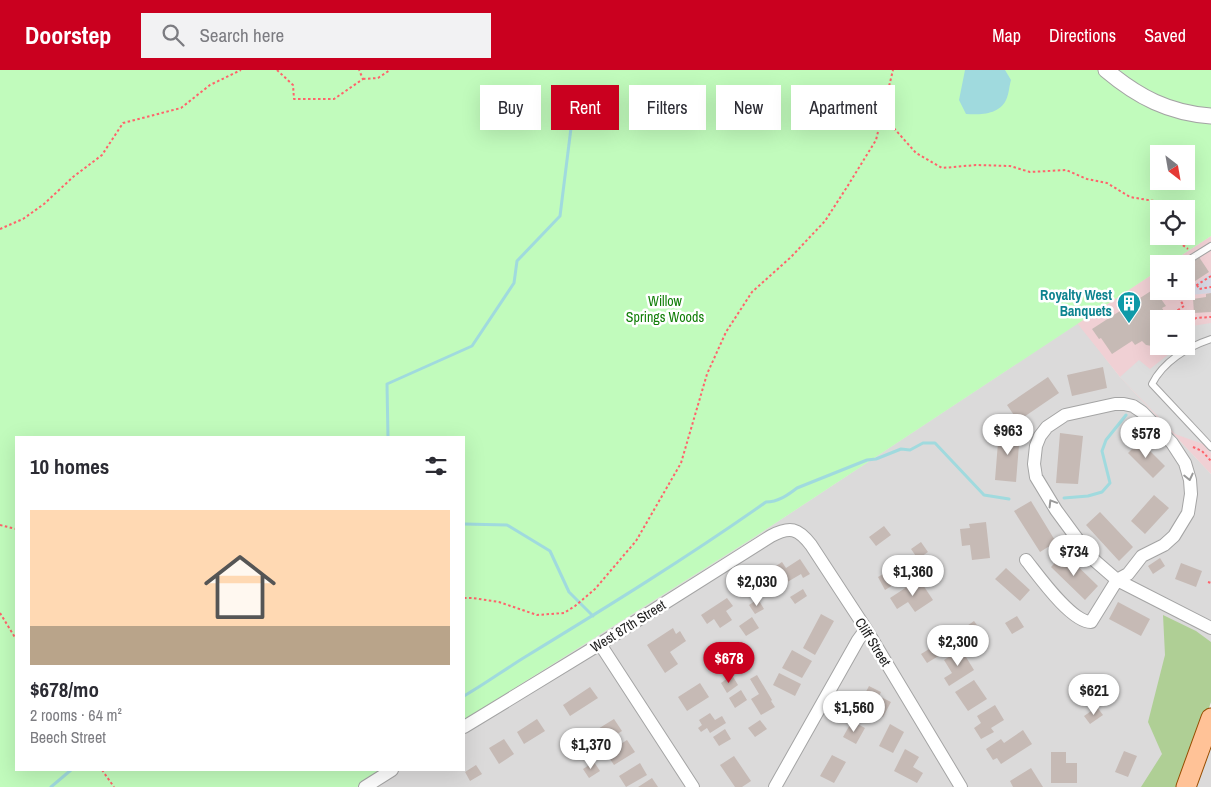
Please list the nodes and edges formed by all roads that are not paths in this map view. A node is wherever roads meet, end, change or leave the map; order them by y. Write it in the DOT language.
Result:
graph roads {
  1 [pos="1106,70"];
  2 [pos="1211,116"];
  3 [pos="1211,246"];
  4 [pos="1195,256"];
  5 [pos="1209,341"];
  6 [pos="1211,447"];
  7 [pos="794,530"];
  8 [pos="1026,560"];
  9 [pos="1116,580"];
  10 [pos="1211,628"];
  11 [pos="866,630"];
  12 [pos="600,644"];
  13 [pos="1211,718"];
  14 [pos="465,726"];
  15 [pos="388,773"];
  16 [pos="365,787"];
  17 [pos="390,787"];
  18 [pos="693,787"];
  19 [pos="775,787"];
  20 [pos="961,787"];
  21 [pos="1186,787"];
  1 -- 2 [label="street"];
  3 -- 4 [label="lane"];
  5 -- 6 [label="lane"];
  7 -- 11 [label="street, Cliff Street"];
  7 -- 12 [label="street, West 87th Street"];
  8 -- 9 [label="street"];
  9 -- 9 [label="street, one-way"];
  9 -- 10 [label="street"];
  11 -- 19 [label="street"];
  11 -- 20 [label="street, Cliff Street"];
  12 -- 14 [label="street, West 87th Street"];
  12 -- 18 [label="street"];
  13 -- 21 [label="main road"];
  15 -- 16 [label="street"];
  15 -- 17 [label="street"];
}
